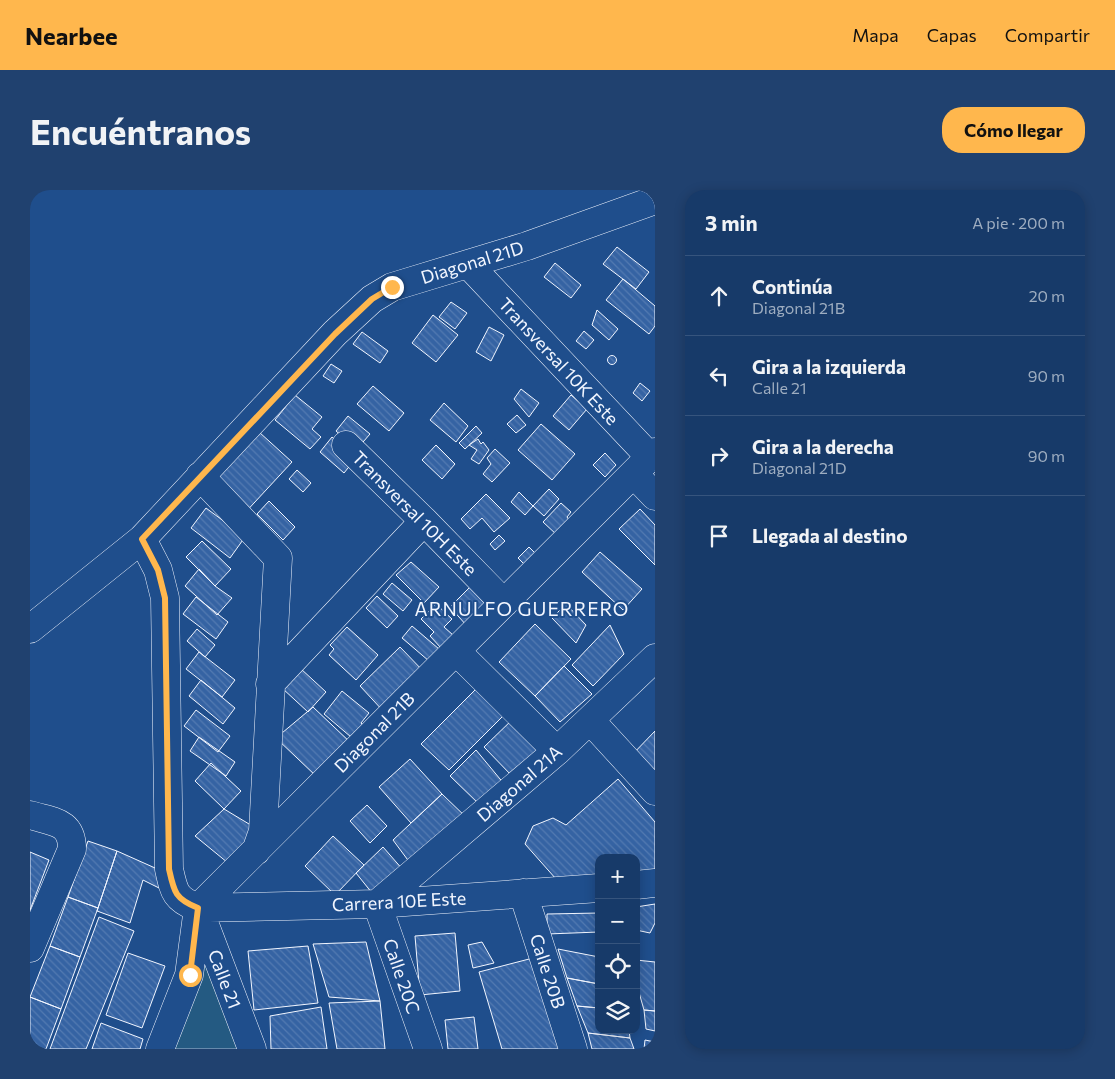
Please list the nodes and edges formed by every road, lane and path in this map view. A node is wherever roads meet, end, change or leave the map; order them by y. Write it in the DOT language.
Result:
graph roads {
  1 [pos="655,200"];
  2 [pos="468,264"];
  3 [pos="346,445"];
  4 [pos="646,461"];
  5 [pos="200,476"];
  6 [pos="655,496"];
  7 [pos="424,520"];
  8 [pos="142,539"];
  9 [pos="504,603"];
  10 [pos="30,630"];
  11 [pos="456,651"];
  12 [pos="655,658"];
  13 [pos="270,684"];
  14 [pos="590,720"];
  15 [pos="557,751"];
  16 [pos="655,791"];
  17 [pos="30,815"];
  18 [pos="256,851"];
  19 [pos="655,883"];
  20 [pos="640,885"];
  21 [pos="595,888"];
  22 [pos="523,893"];
  23 [pos="377,904"];
  24 [pos="198,908"];
  25 [pos="30,948"];
  26 [pos="160,1049"];
  27 [pos="252,1049"];
  28 [pos="428,1049"];
  29 [pos="573,1049"];
  1 -- 2 [label="street, Diagonal 21D"];
  2 -- 4 [label="street, Transversal 10K Este"];
  2 -- 5 [label="street, Diagonal 21D"];
  3 -- 7 [label="street, Transversal 10H Este"];
  4 -- 6 [label="street, Transversal 10K Este"];
  4 -- 9 [label="street, Diagonal 21B"];
  5 -- 8 [label="street, Diagonal 21D"];
  5 -- 13 [label="street"];
  7 -- 9 [label="street, Transversal 10H Este"];
  7 -- 13 [label="street"];
  8 -- 10 [label="street, Diagonal 21D"];
  8 -- 24 [label="street"];
  9 -- 11 [label="street, Diagonal 21B"];
  11 -- 15 [label="street"];
  11 -- 18 [label="street, Diagonal 21B"];
  12 -- 14 [label="street, Diagonal 21A"];
  13 -- 18 [label="street"];
  14 -- 15 [label="street, Diagonal 21A"];
  14 -- 16 [label="street"];
  15 -- 23 [label="street, Diagonal 21A"];
  17 -- 25 [label="street"];
  18 -- 24 [label="street, Diagonal 21B"];
  19 -- 20 [label="street"];
  21 -- 22 [label="street, Carrera 10E Este"];
  22 -- 23 [label="street, Carrera 10E Este"];
  22 -- 29 [label="street, Calle 20B"];
  23 -- 24 [label="street, Carrera 10E Este"];
  23 -- 28 [label="street, Calle 20C"];
  24 -- 26 [label="street"];
  24 -- 27 [label="street, Calle 21"];
}
